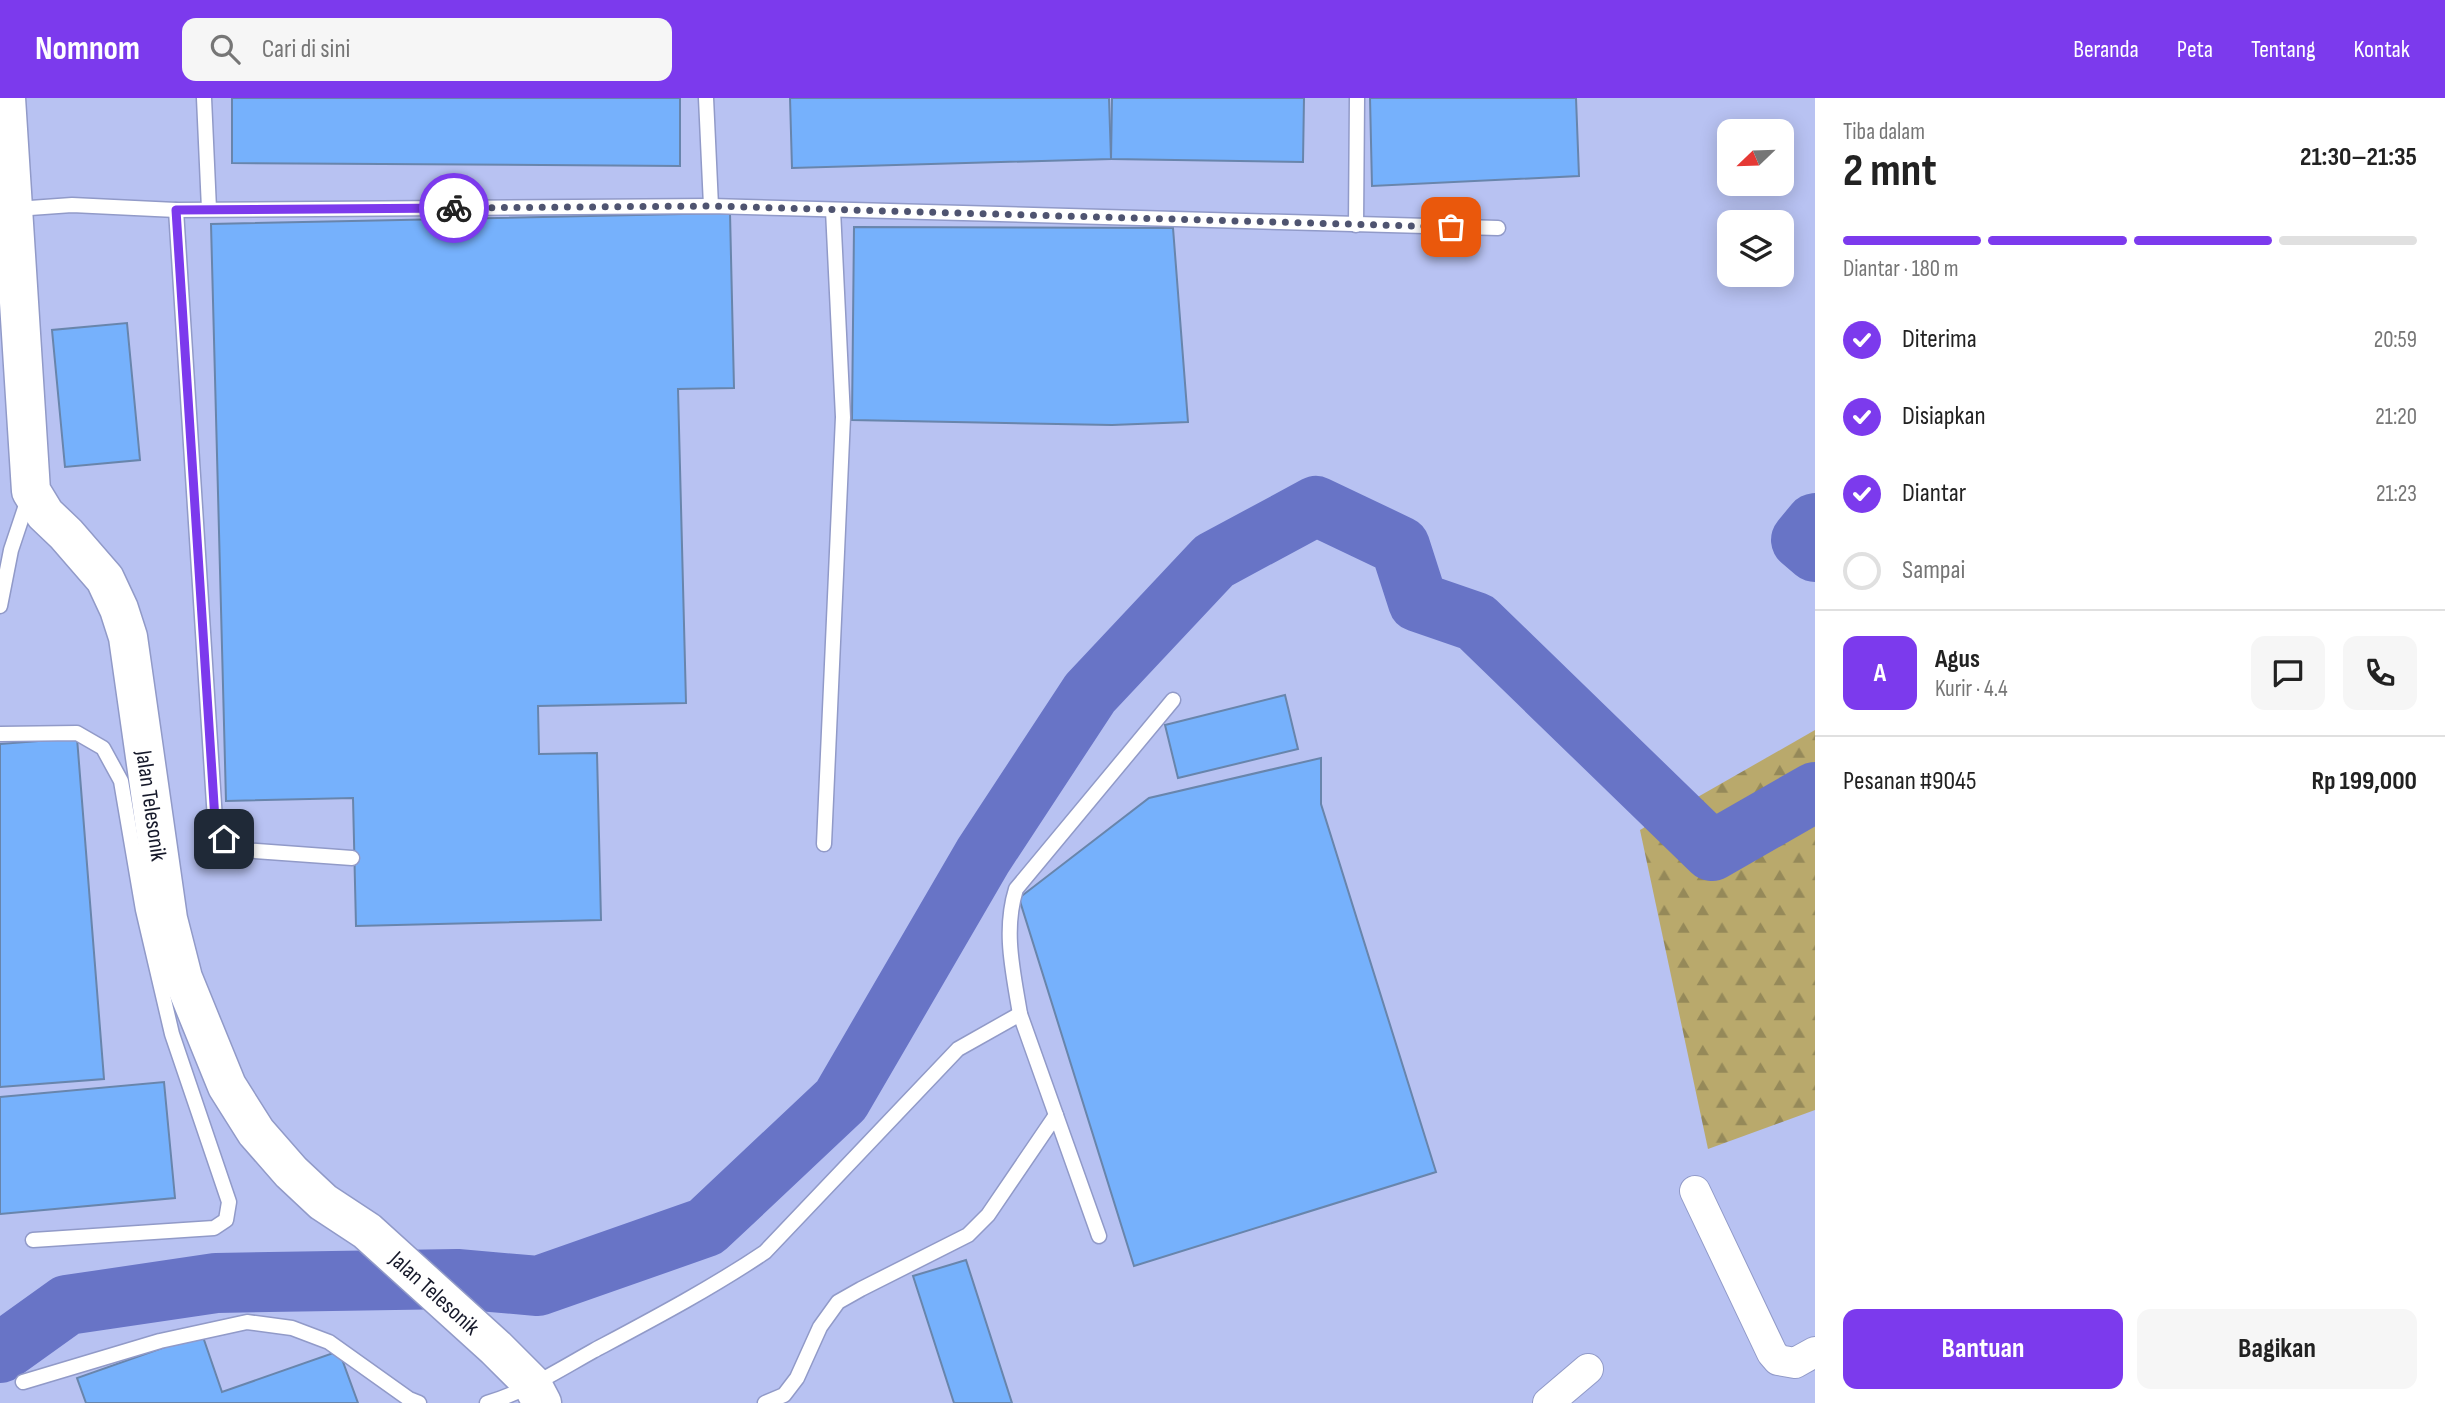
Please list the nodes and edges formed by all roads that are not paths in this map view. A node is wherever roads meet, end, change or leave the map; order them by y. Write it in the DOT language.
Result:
graph roads {
  1 [pos="6,98"];
  2 [pos="204,98"];
  3 [pos="706,98"];
  4 [pos="1357,98"];
  5 [pos="6,161"];
  6 [pos="710,206"];
  7 [pos="209,209"];
  8 [pos="176,210"];
  9 [pos="833,210"];
  10 [pos="1356,225"];
  11 [pos="1498,228"];
  12 [pos="9,232"];
  13 [pos="31,491"];
  14 [pos="0,606"];
  15 [pos="1173,700"];
  16 [pos="0,733"];
  17 [pos="824,844"];
  18 [pos="352,858"];
  19 [pos="1020,1014"];
  20 [pos="1056,1115"];
  21 [pos="1695,1191"];
  22 [pos="1099,1237"];
  23 [pos="33,1240"];
  24 [pos="1815,1352"];
  25 [pos="1588,1369"];
  26 [pos="23,1381"];
  27 [pos="537,1394"];
  28 [pos="419,1403"];
  29 [pos="487,1403"];
  30 [pos="765,1403"];
  31 [pos="1548,1403"];
  1 -- 5 [label="street"];
  2 -- 7 [label="lane"];
  3 -- 6 [label="lane"];
  4 -- 10 [label="lane"];
  5 -- 12 [label="street"];
  6 -- 7 [label="lane"];
  6 -- 9 [label="lane"];
  7 -- 8 [label="lane"];
  8 -- 12 [label="lane"];
  8 -- 18 [label="lane"];
  9 -- 10 [label="lane"];
  9 -- 17 [label="lane"];
  10 -- 11 [label="lane"];
  12 -- 13 [label="street"];
  13 -- 14 [label="lane"];
  13 -- 27 [label="street, Jalan Telesonik"];
  15 -- 19 [label="lane"];
  16 -- 23 [label="lane"];
  19 -- 20 [label="lane"];
  19 -- 27 [label="lane"];
  20 -- 22 [label="lane"];
  20 -- 30 [label="lane"];
  21 -- 24 [label="street"];
  25 -- 31 [label="street"];
  26 -- 28 [label="lane"];
  27 -- 29 [label="lane"];
}
